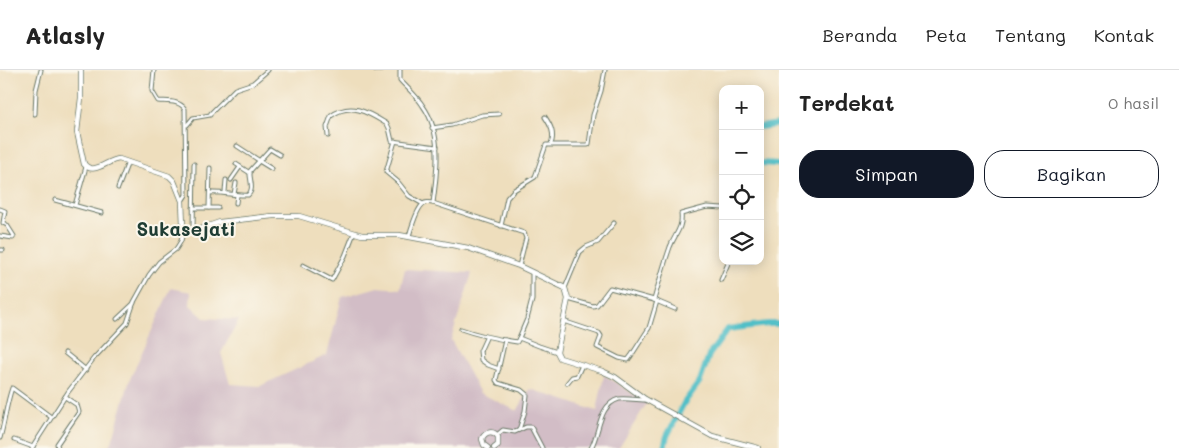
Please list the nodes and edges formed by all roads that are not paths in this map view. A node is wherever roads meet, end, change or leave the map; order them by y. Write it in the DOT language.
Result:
graph roads {
  1 [pos="41,70"];
  2 [pos="81,70"];
  3 [pos="154,70"];
  4 [pos="268,70"];
  5 [pos="376,70"];
  6 [pos="381,70"];
  7 [pos="400,70"];
  8 [pos="605,70"];
  9 [pos="35,114"];
  10 [pos="498,114"];
  11 [pos="545,117"];
  12 [pos="186,126"];
  13 [pos="432,128"];
  14 [pos="328,136"];
  15 [pos="395,141"];
  16 [pos="551,144"];
  17 [pos="237,146"];
  18 [pos="437,147"];
  19 [pos="280,156"];
  20 [pos="259,161"];
  21 [pos="128,162"];
  22 [pos="194,164"];
  23 [pos="236,164"];
  24 [pos="86,167"];
  25 [pos="240,167"];
  26 [pos="210,168"];
  27 [pos="272,169"];
  28 [pos="250,173"];
  29 [pos="226,180"];
  30 [pos="231,180"];
  31 [pos="236,183"];
  32 [pos="118,188"];
  33 [pos="225,192"];
  34 [pos="210,193"];
  35 [pos="236,194"];
  36 [pos="55,200"];
  37 [pos="182,201"];
  38 [pos="236,203"];
  39 [pos="433,203"];
  40 [pos="423,204"];
  41 [pos="74,205"];
  42 [pos="193,208"];
  43 [pos="209,208"];
  44 [pos="218,208"];
  45 [pos="719,208"];
  46 [pos="0,209"];
  47 [pos="102,213"];
  48 [pos="2,223"];
  49 [pos="614,223"];
  50 [pos="501,226"];
  51 [pos="184,228"];
  52 [pos="193,231"];
  53 [pos="354,234"];
  54 [pos="0,236"];
  55 [pos="409,236"];
  56 [pos="303,265"];
  57 [pos="727,265"];
  58 [pos="519,266"];
  59 [pos="532,272"];
  60 [pos="721,280"];
  61 [pos="565,288"];
  62 [pos="568,299"];
  63 [pos="656,300"];
  64 [pos="134,302"];
  65 [pos="675,309"];
  66 [pos="117,319"];
  67 [pos="563,321"];
  68 [pos="461,330"];
  69 [pos="486,338"];
  70 [pos="519,338"];
  71 [pos="505,340"];
  72 [pos="557,352"];
  73 [pos="65,353"];
  74 [pos="582,365"];
  75 [pos="499,369"];
  76 [pos="86,370"];
  77 [pos="567,384"];
  78 [pos="65,398"];
  79 [pos="647,400"];
  80 [pos="51,417"];
  81 [pos="519,430"];
  82 [pos="497,435"];
  83 [pos="0,438"];
  84 [pos="14,440"];
  85 [pos="33,447"];
  86 [pos="58,448"];
  87 [pos="486,448"];
  88 [pos="494,448"];
  89 [pos="542,448"];
  90 [pos="590,448"];
  91 [pos="758,448"];
  1 -- 9 [label="street"];
  2 -- 24 [label="street"];
  3 -- 12 [label="street"];
  4 -- 12 [label="street"];
  5 -- 6 [label="street"];
  7 -- 13 [label="street"];
  8 -- 16 [label="street"];
  10 -- 13 [label="street"];
  11 -- 16 [label="street"];
  12 -- 37 [label="street"];
  13 -- 18 [label="street"];
  14 -- 15 [label="street"];
  15 -- 18 [label="street"];
  15 -- 40 [label="street"];
  16 -- 50 [label="street"];
  17 -- 20 [label="street"];
  18 -- 39 [label="street"];
  19 -- 20 [label="street"];
  20 -- 27 [label="street"];
  20 -- 28 [label="street"];
  21 -- 24 [label="street"];
  21 -- 32 [label="street"];
  21 -- 37 [label="street"];
  22 -- 42 [label="street"];
  23 -- 25 [label="street"];
  24 -- 41 [label="street"];
  25 -- 28 [label="street"];
  25 -- 30 [label="street"];
  26 -- 34 [label="street"];
  28 -- 35 [label="street"];
  29 -- 33 [label="street"];
  31 -- 35 [label="street"];
  33 -- 34 [label="street"];
  33 -- 35 [label="street"];
  34 -- 43 [label="street"];
  35 -- 38 [label="street"];
  36 -- 41 [label="street"];
  37 -- 51 [label="street"];
  39 -- 40 [label="street"];
  39 -- 50 [label="street"];
  40 -- 55 [label="street"];
  41 -- 47 [label="street"];
  42 -- 43 [label="street"];
  42 -- 52 [label="street"];
  43 -- 44 [label="street"];
  45 -- 63 [label="street"];
  46 -- 48 [label="street"];
  48 -- 54 [label="street"];
  49 -- 61 [label="street"];
  50 -- 58 [label="street"];
  51 -- 52 [label="street"];
  51 -- 64 [label="street"];
  52 -- 53 [label="street"];
  53 -- 55 [label="street"];
  53 -- 56 [label="street"];
  55 -- 58 [label="street"];
  57 -- 60 [label="street"];
  58 -- 59 [label="street"];
  59 -- 61 [label="street"];
  59 -- 70 [label="street"];
  61 -- 62 [label="street"];
  62 -- 63 [label="street"];
  62 -- 67 [label="street"];
  63 -- 65 [label="street"];
  63 -- 67 [label="street"];
  64 -- 66 [label="street"];
  64 -- 76 [label="street"];
  67 -- 72 [label="street"];
  68 -- 69 [label="street"];
  69 -- 71 [label="street"];
  69 -- 75 [label="street"];
  70 -- 71 [label="street"];
  70 -- 72 [label="street"];
  71 -- 75 [label="street"];
  72 -- 74 [label="street"];
  73 -- 76 [label="street"];
  74 -- 77 [label="street"];
  74 -- 79 [label="street"];
  75 -- 81 [label="street"];
  76 -- 78 [label="street"];
  78 -- 80 [label="street"];
  78 -- 86 [label="street"];
  79 -- 90 [label="street"];
  79 -- 91 [label="street"];
  80 -- 83 [label="street"];
  80 -- 85 [label="street"];
  81 -- 82 [label="street"];
  81 -- 89 [label="street"];
  82 -- 87 [label="street"];
  82 -- 88 [label="street"];
  84 -- 85 [label="street"];
}
